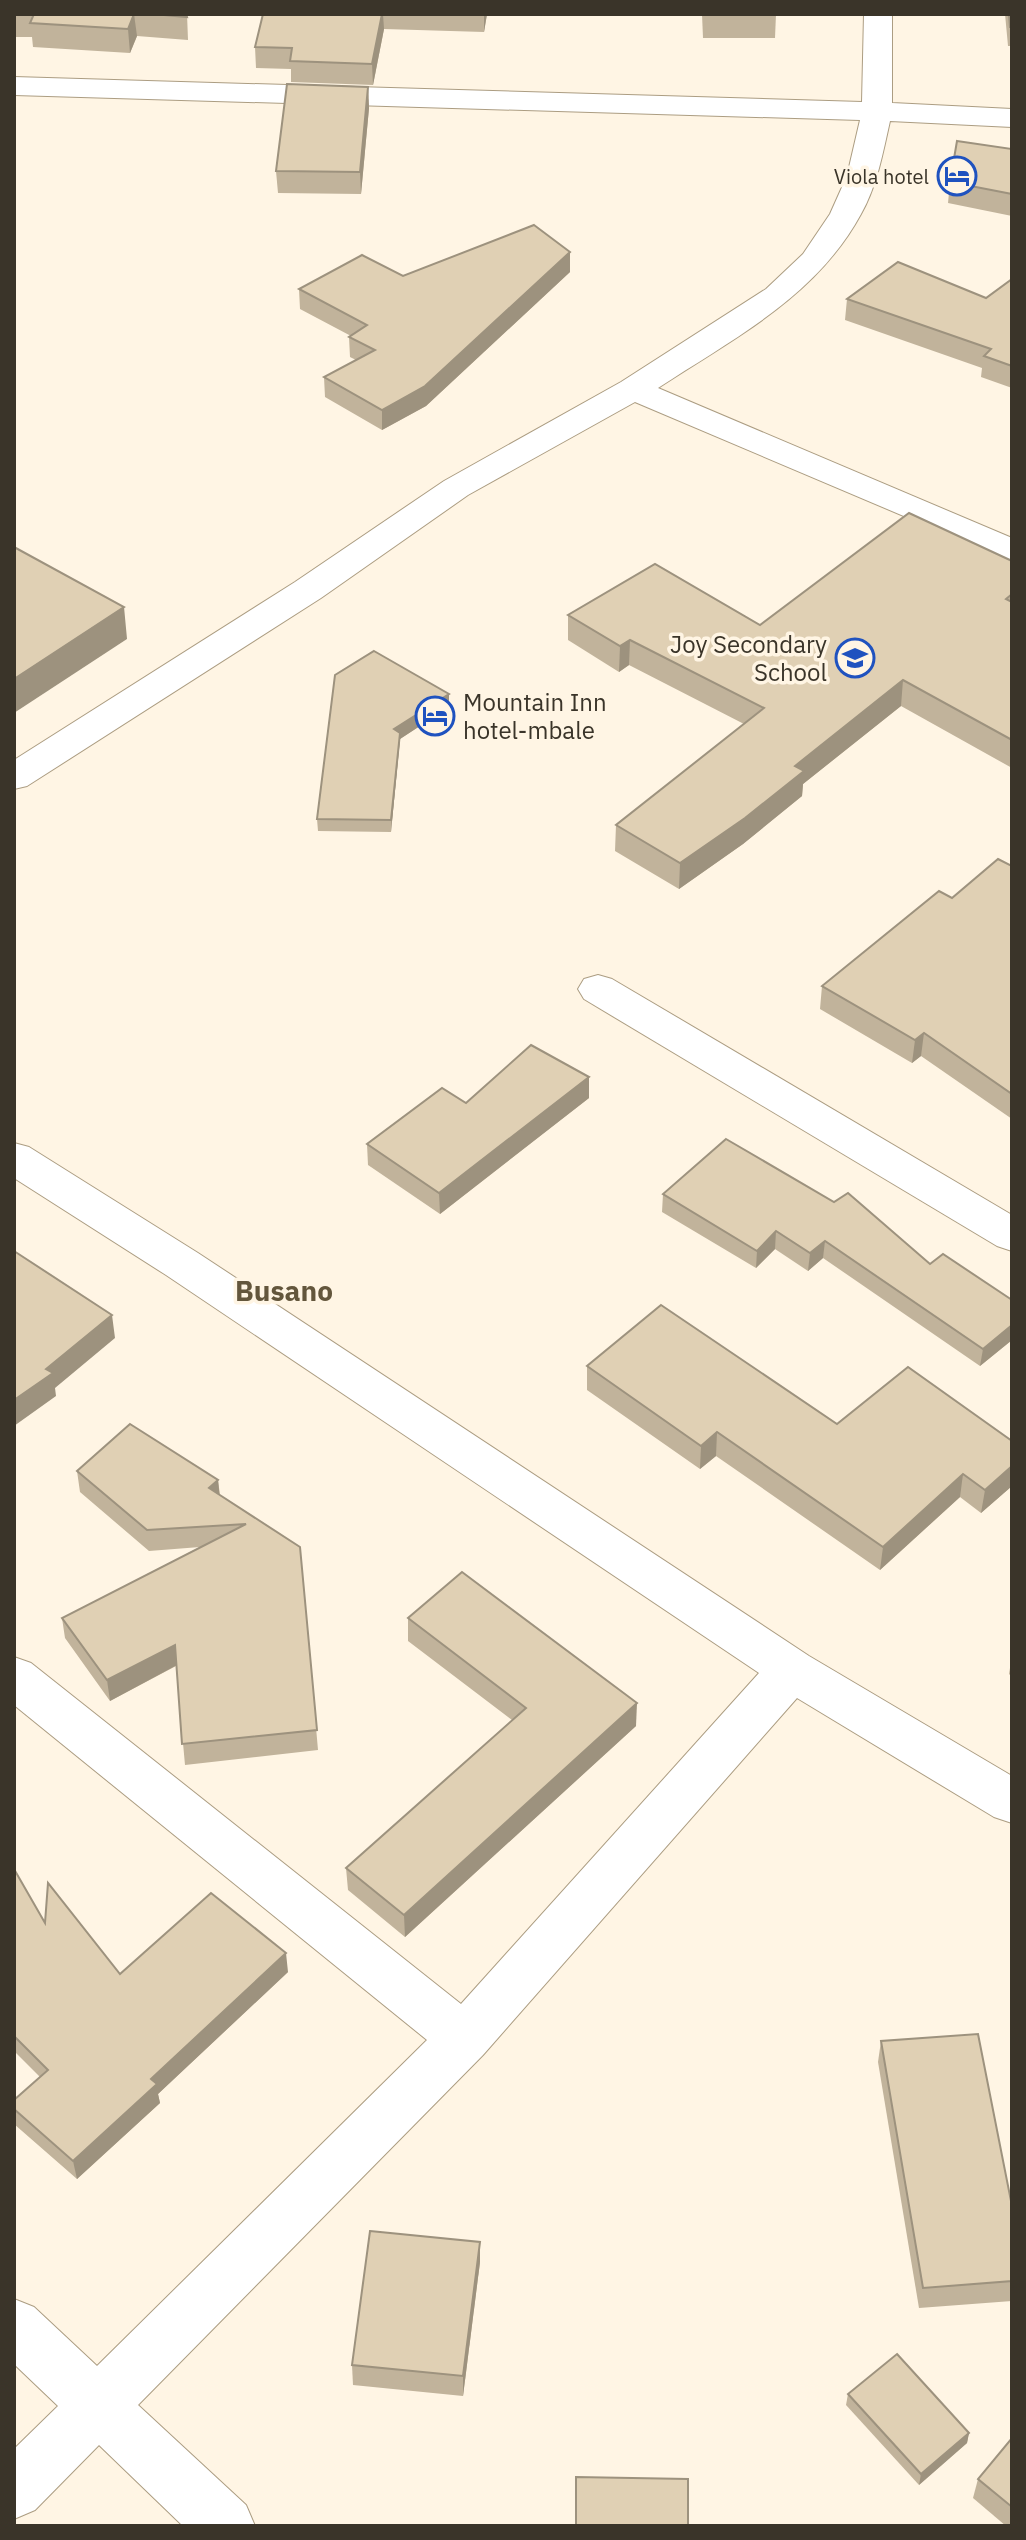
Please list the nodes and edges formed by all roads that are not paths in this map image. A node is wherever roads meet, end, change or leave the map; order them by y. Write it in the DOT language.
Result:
graph roads {
  1 [pos="878,14"];
  2 [pos="14,86"];
  3 [pos="877,111"];
  4 [pos="1012,118"];
  5 [pos="633,389"];
  6 [pos="1012,551"];
  7 [pos="14,777"];
  8 [pos="598,989"];
  9 [pos="14,1158"];
  10 [pos="1012,1235"];
  11 [pos="792,1670"];
  12 [pos="14,1677"];
  13 [pos="1012,1802"];
  14 [pos="464,2038"];
  15 [pos="14,2326"];
  16 [pos="99,2407"];
  17 [pos="14,2490"];
  18 [pos="225,2526"];
  1 -- 3 [label="street"];
  2 -- 3 [label="street"];
  3 -- 4 [label="street"];
  3 -- 5 [label="street"];
  5 -- 6 [label="street"];
  5 -- 7 [label="street"];
  8 -- 10 [label="street"];
  9 -- 11 [label="street"];
  11 -- 13 [label="street"];
  11 -- 14 [label="street"];
  12 -- 14 [label="street"];
  14 -- 16 [label="street"];
  15 -- 16 [label="street"];
  16 -- 17 [label="street"];
  16 -- 18 [label="street"];
}
